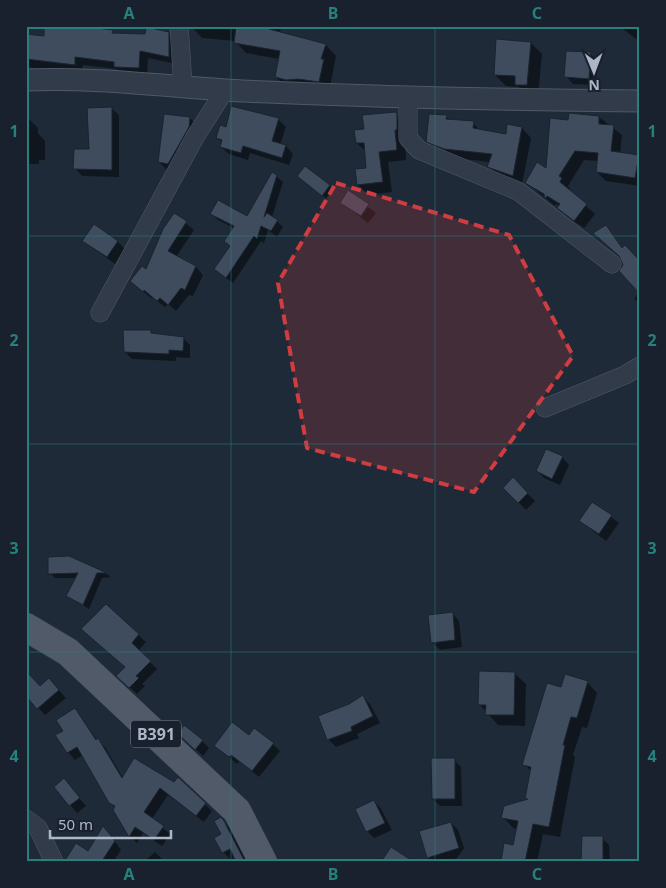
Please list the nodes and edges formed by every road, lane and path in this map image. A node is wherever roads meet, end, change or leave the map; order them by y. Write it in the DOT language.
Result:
graph roads {
  1 [pos="179,26"];
  2 [pos="26,80"];
  3 [pos="183,86"];
  4 [pos="225,90"];
  5 [pos="408,98"];
  6 [pos="640,102"];
  7 [pos="612,264"];
  8 [pos="100,313"];
  9 [pos="640,366"];
  10 [pos="545,408"];
  11 [pos="26,627"];
  12 [pos="26,818"];
  13 [pos="54,862"];
  14 [pos="263,862"];
  1 -- 3 [label="street"];
  2 -- 3 [label="street"];
  3 -- 4 [label="street"];
  4 -- 5 [label="street"];
  4 -- 8 [label="street"];
  5 -- 6 [label="street"];
  5 -- 7 [label="street"];
  9 -- 10 [label="street"];
  11 -- 14 [label="main road, B391"];
  12 -- 13 [label="street"];
}
